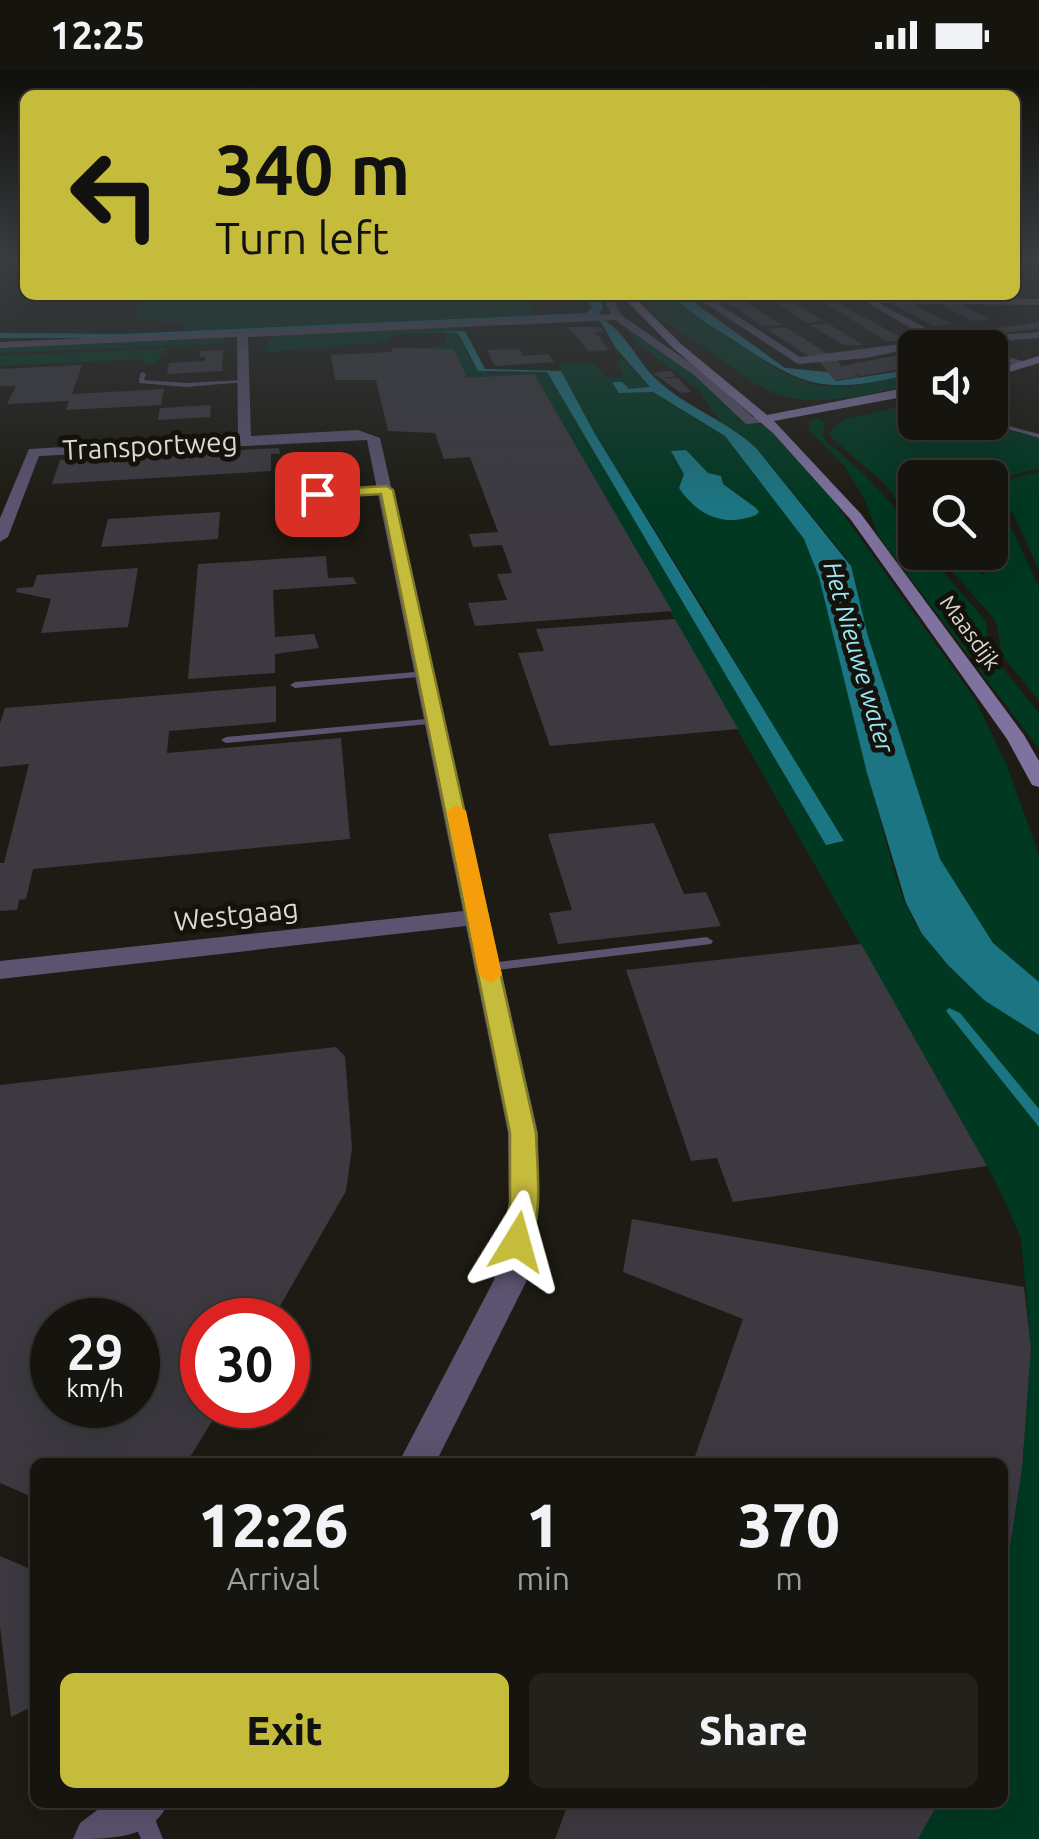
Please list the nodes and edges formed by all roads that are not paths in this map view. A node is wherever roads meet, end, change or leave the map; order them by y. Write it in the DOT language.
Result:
graph roads {
  1 [pos="93,342"];
  2 [pos="245,342"];
  3 [pos="646,342"];
  4 [pos="674,342"];
  5 [pos="769,342"];
  6 [pos="0,345"];
  7 [pos="898,347"];
  8 [pos="1039,356"];
  9 [pos="1008,361"];
  10 [pos="1017,363"];
  11 [pos="1008,366"];
  12 [pos="143,374"];
  13 [pos="242,382"];
  14 [pos="898,398"];
  15 [pos="778,417"];
  16 [pos="1008,427"];
  17 [pos="803,432"];
  18 [pos="1039,436"];
  19 [pos="245,440"];
  20 [pos="293,474"];
  21 [pos="844,478"];
  22 [pos="387,490"];
  23 [pos="856,518"];
  24 [pos="0,537"];
  25 [pos="427,674"];
  26 [pos="295,685"];
  27 [pos="437,721"];
  28 [pos="226,740"];
  29 [pos="1039,781"];
  30 [pos="479,916"];
  31 [pos="706,941"];
  32 [pos="489,967"];
  33 [pos="0,970"];
  34 [pos="419,1458"];
  35 [pos="146,1816"];
  36 [pos="96,1839"];
  1 -- 6 [label="street"];
  2 -- 13 [label="street"];
  3 -- 15 [label="street, Maasdijk"];
  4 -- 15 [label="main road, Maasdijk"];
  5 -- 7 [label="street"];
  8 -- 10 [label="main road"];
  9 -- 10 [label="street"];
  10 -- 11 [label="main road"];
  12 -- 13 [label="lane"];
  13 -- 19 [label="street"];
  14 -- 15 [label="main road"];
  15 -- 17 [label="main road, Maasdijk"];
  15 -- 23 [label="main road, Maasdijk"];
  16 -- 18 [label="lane"];
  19 -- 22 [label="street, Transportweg"];
  19 -- 24 [label="street, Transportweg"];
  20 -- 22 [label="lane"];
  21 -- 23 [label="main road, Maasdijk"];
  22 -- 25 [label="street, Transportweg"];
  23 -- 29 [label="main road, Maasdijk"];
  25 -- 26 [label="lane"];
  25 -- 27 [label="street, Transportweg"];
  27 -- 28 [label="lane"];
  27 -- 30 [label="street, Transportweg"];
  30 -- 32 [label="street, Transportweg"];
  30 -- 33 [label="street, Westgaag"];
  31 -- 32 [label="lane"];
  32 -- 34 [label="street, Transportweg"];
  35 -- 36 [label="street"];
}
